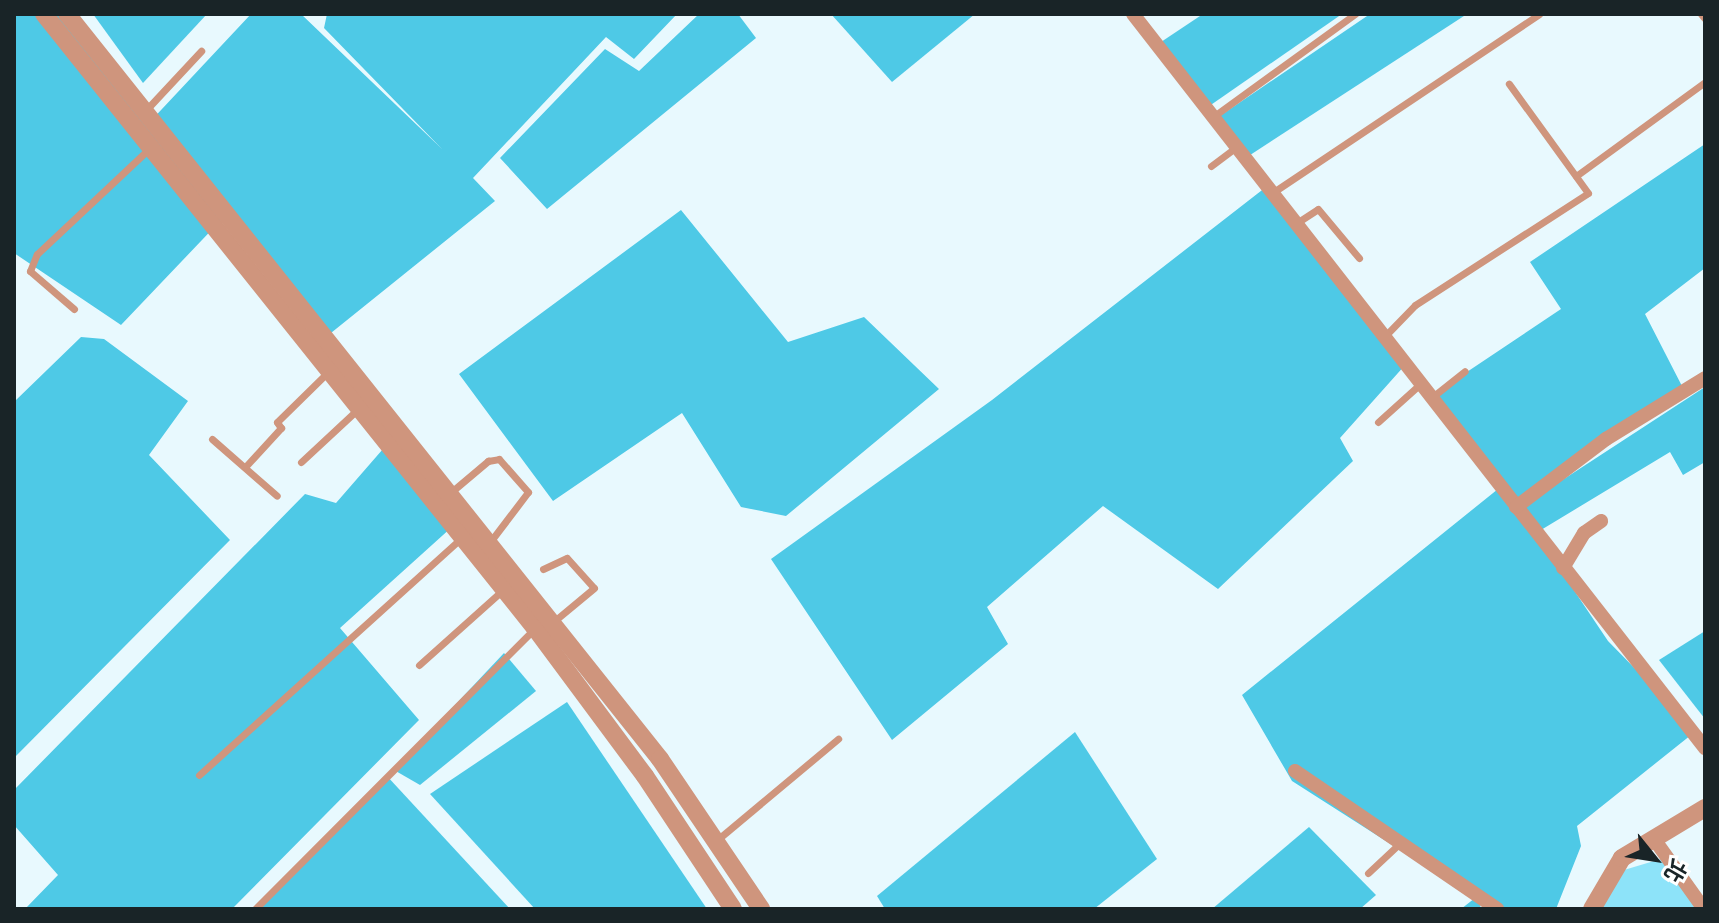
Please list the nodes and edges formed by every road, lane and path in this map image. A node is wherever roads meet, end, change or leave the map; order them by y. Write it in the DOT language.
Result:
graph roads {
  1 [pos="44,14"];
  2 [pos="67,14"];
  3 [pos="1133,14"];
  4 [pos="1355,14"];
  5 [pos="1539,14"];
  6 [pos="1701,14"];
  7 [pos="1705,19"];
  8 [pos="201,51"];
  9 [pos="1705,82"];
  10 [pos="1509,84"];
  11 [pos="145,112"];
  12 [pos="1212,118"];
  13 [pos="157,141"];
  14 [pos="1235,148"];
  15 [pos="1211,166"];
  16 [pos="1576,176"];
  17 [pos="1270,194"];
  18 [pos="1293,225"];
  19 [pos="1359,258"];
  20 [pos="74,309"];
  21 [pos="1383,337"];
  22 [pos="330,371"];
  23 [pos="1465,371"];
  24 [pos="1705,378"];
  25 [pos="1420,384"];
  26 [pos="1431,398"];
  27 [pos="359,407"];
  28 [pos="1378,422"];
  29 [pos="212,439"];
  30 [pos="301,462"];
  31 [pos="246,466"];
  32 [pos="449,494"];
  33 [pos="277,496"];
  34 [pos="1516,507"];
  35 [pos="1601,521"];
  36 [pos="463,536"];
  37 [pos="489,544"];
  38 [pos="1563,568"];
  39 [pos="543,569"];
  40 [pos="504,589"];
  41 [pos="544,626"];
  42 [pos="419,665"];
  43 [pos="838,739"];
  44 [pos="1705,748"];
  45 [pos="1295,771"];
  46 [pos="199,775"];
  47 [pos="1705,808"];
  48 [pos="1654,839"];
  49 [pos="715,841"];
  50 [pos="1399,844"];
  51 [pos="1368,873"];
  52 [pos="1701,908"];
  53 [pos="255,909"];
  54 [pos="733,909"];
  55 [pos="761,909"];
  56 [pos="1497,909"];
  57 [pos="1592,909"];
  1 -- 13 [label="street"];
  2 -- 11 [label="street"];
  3 -- 12 [label="street"];
  4 -- 12 [label="lane"];
  5 -- 17 [label="lane"];
  6 -- 7 [label="lane"];
  8 -- 11 [label="lane"];
  9 -- 16 [label="lane"];
  10 -- 16 [label="lane"];
  11 -- 13 [label="street"];
  12 -- 14 [label="street"];
  13 -- 20 [label="lane"];
  13 -- 22 [label="street"];
  13 -- 32 [label="street"];
  14 -- 15 [label="lane"];
  14 -- 17 [label="street"];
  16 -- 21 [label="lane"];
  17 -- 18 [label="street"];
  18 -- 19 [label="lane"];
  18 -- 21 [label="street"];
  21 -- 25 [label="street"];
  22 -- 27 [label="street"];
  22 -- 31 [label="lane"];
  23 -- 26 [label="lane"];
  24 -- 34 [label="street"];
  25 -- 26 [label="street"];
  25 -- 28 [label="lane"];
  26 -- 34 [label="street"];
  27 -- 30 [label="lane"];
  27 -- 36 [label="street"];
  29 -- 31 [label="lane"];
  31 -- 33 [label="lane"];
  32 -- 37 [label="street"];
  32 -- 37 [label="lane"];
  34 -- 38 [label="street"];
  35 -- 38 [label="street"];
  36 -- 40 [label="street"];
  36 -- 46 [label="lane"];
  37 -- 41 [label="street"];
  38 -- 44 [label="street"];
  39 -- 41 [label="lane"];
  40 -- 41 [label="street"];
  40 -- 42 [label="lane"];
  41 -- 49 [label="street"];
  41 -- 53 [label="lane"];
  41 -- 54 [label="street"];
  43 -- 49 [label="lane"];
  45 -- 50 [label="street"];
  47 -- 48 [label="street"];
  48 -- 52 [label="street"];
  48 -- 57 [label="street"];
  49 -- 55 [label="street"];
  50 -- 51 [label="lane"];
  50 -- 56 [label="street"];
}
